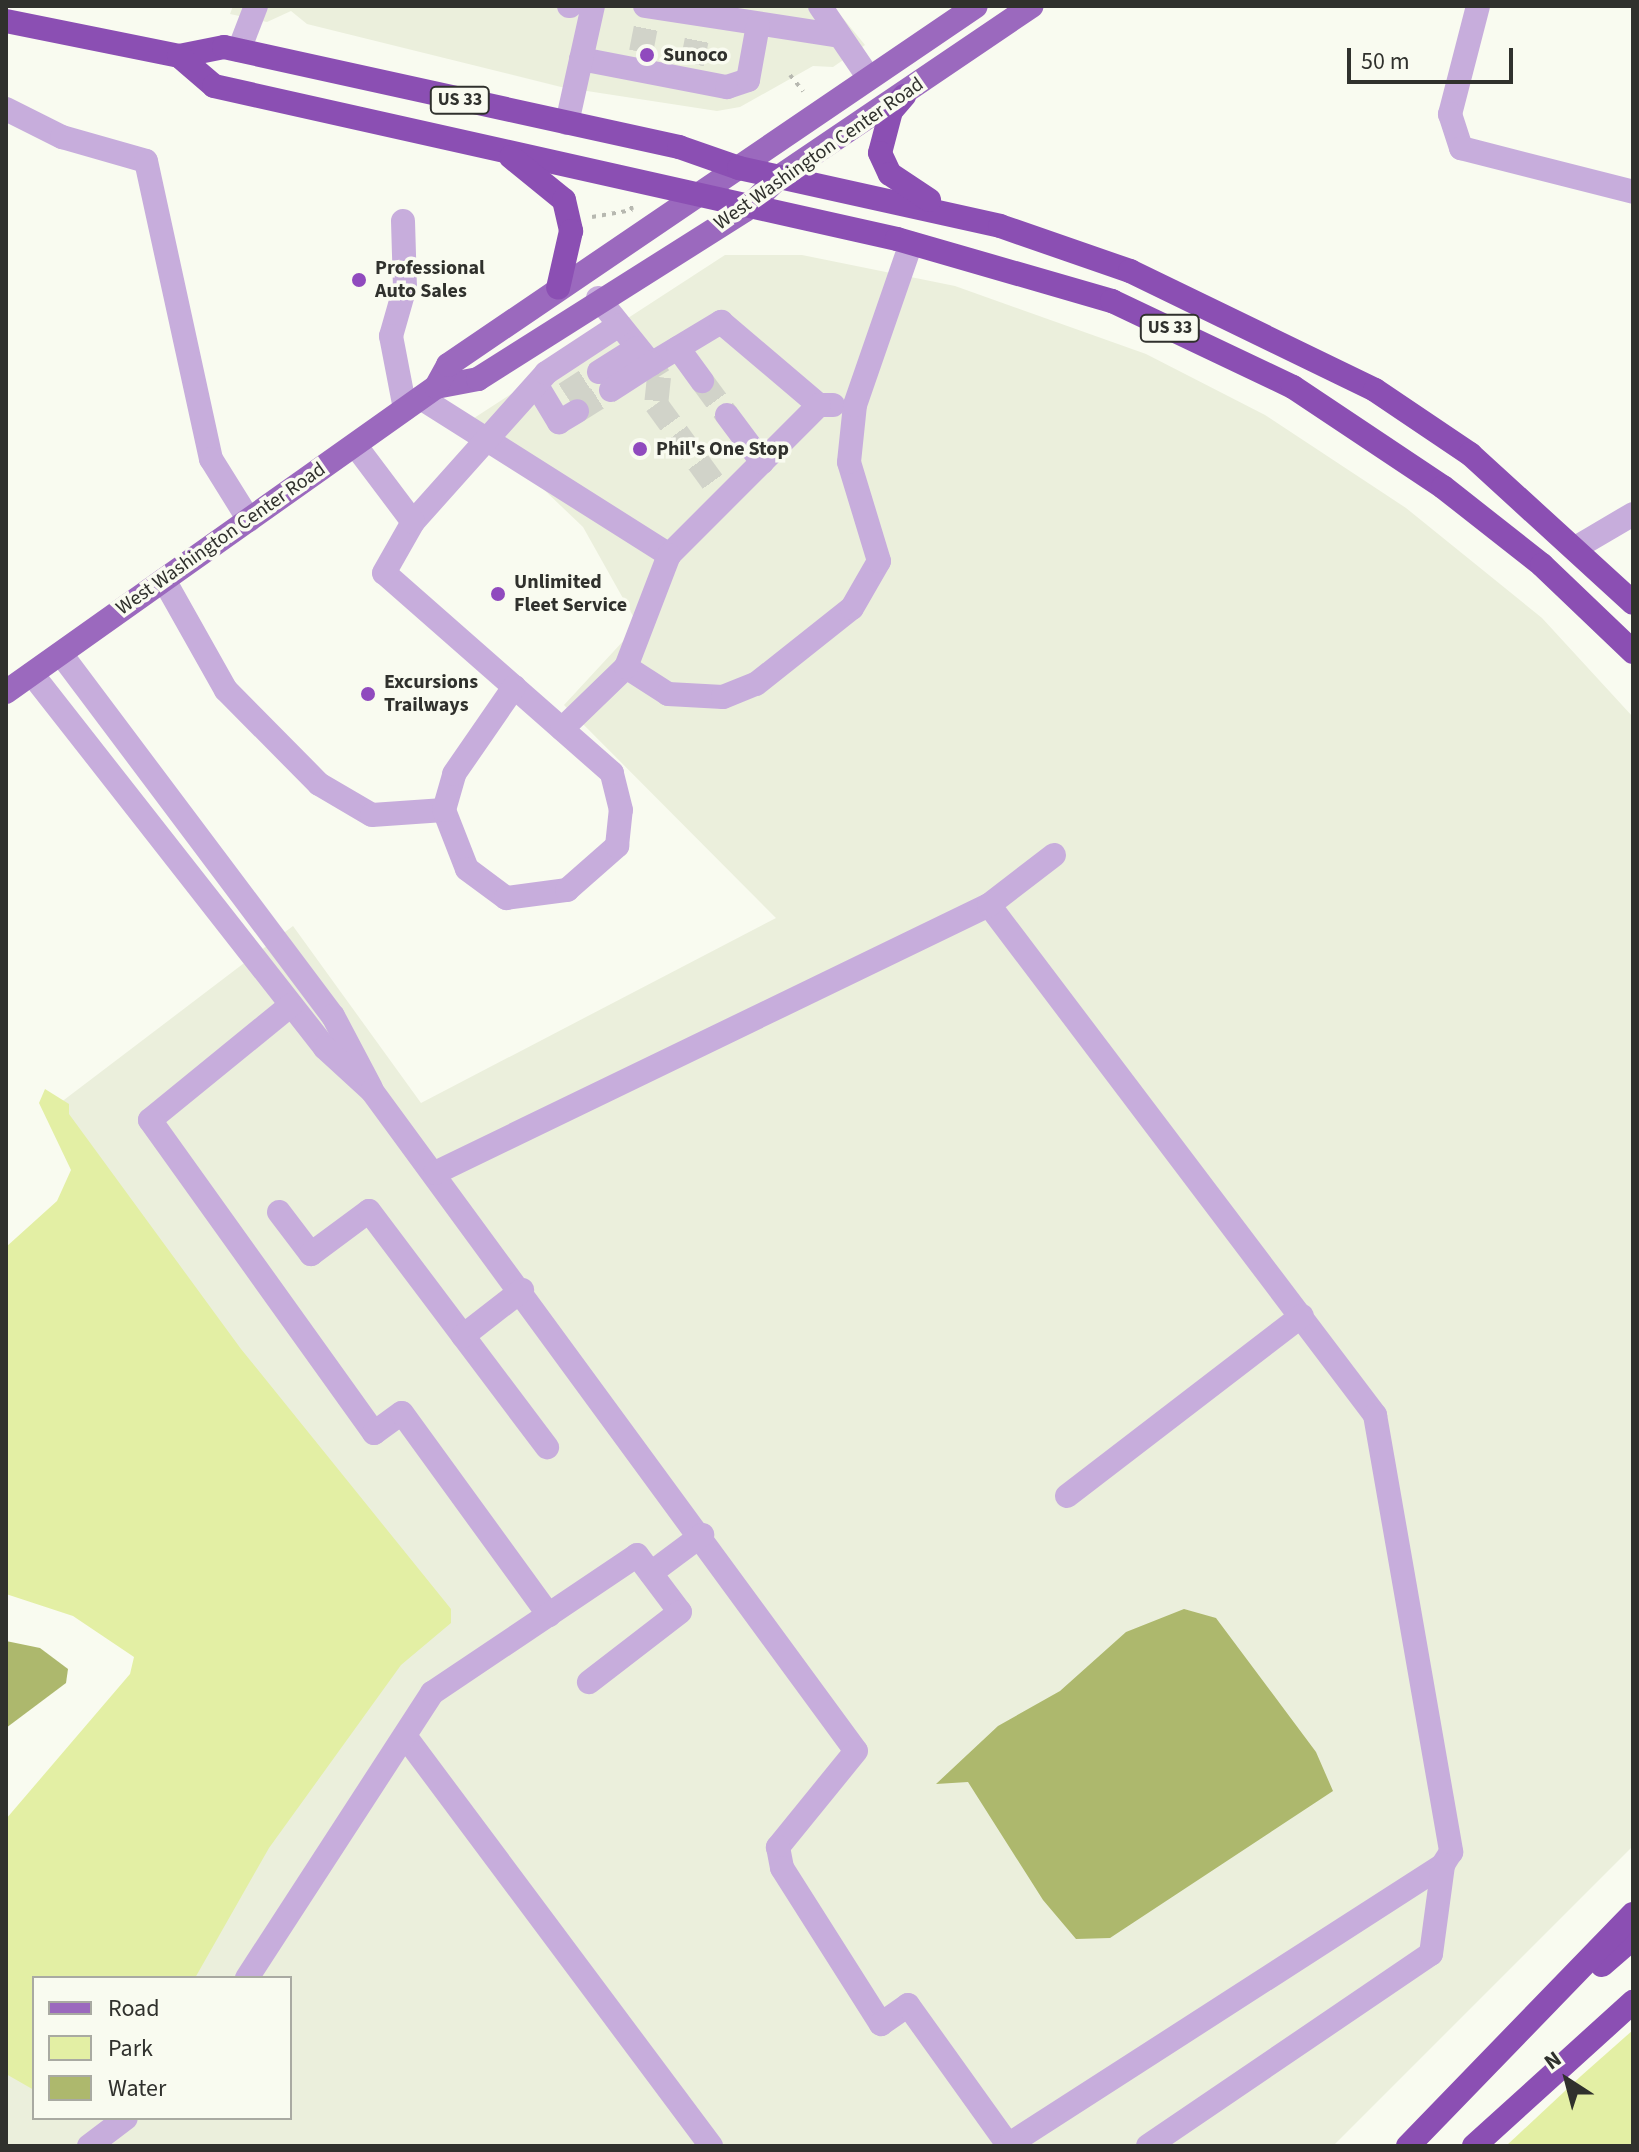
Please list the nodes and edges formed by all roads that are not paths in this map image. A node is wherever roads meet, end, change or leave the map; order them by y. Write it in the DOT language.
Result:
graph roads {
  1 [pos="256,6"];
  2 [pos="593,6"];
  3 [pos="820,6"];
  4 [pos="976,6"];
  5 [pos="1032,6"];
  6 [pos="1478,6"];
  7 [pos="647,13"];
  8 [pos="6,24"];
  9 [pos="758,25"];
  10 [pos="840,36"];
  11 [pos="239,50"];
  12 [pos="179,56"];
  13 [pos="581,59"];
  14 [pos="869,78"];
  15 [pos="904,96"];
  16 [pos="6,109"];
  17 [pos="567,123"];
  18 [pos="493,145"];
  19 [pos="739,168"];
  20 [pos="779,177"];
  21 [pos="1633,192"];
  22 [pos="694,198"];
  23 [pos="745,210"];
  24 [pos="959,216"];
  25 [pos="403,221"];
  26 [pos="911,243"];
  27 [pos="558,288"];
  28 [pos="598,298"];
  29 [pos="619,325"];
  30 [pos="678,348"];
  31 [pos="644,356"];
  32 [pos="605,381"];
  33 [pos="702,381"];
  34 [pos="421,398"];
  35 [pos="819,405"];
  36 [pos="855,405"];
  37 [pos="727,415"];
  38 [pos="493,440"];
  39 [pos="355,445"];
  40 [pos="762,462"];
  41 [pos="1633,514"];
  42 [pos="249,520"];
  43 [pos="413,522"];
  44 [pos="1577,547"];
  45 [pos="669,555"];
  46 [pos="164,580"];
  47 [pos="1633,603"];
  48 [pos="1633,652"];
  49 [pos="61,654"];
  50 [pos="626,667"];
  51 [pos="32,674"];
  52 [pos="514,687"];
  53 [pos="6,692"];
  54 [pos="562,729"];
  55 [pos="444,810"];
  56 [pos="1054,855"];
  57 [pos="989,905"];
  58 [pos="291,1005"];
  59 [pos="372,1091"];
  60 [pos="435,1173"];
  61 [pos="279,1212"];
  62 [pos="522,1290"];
  63 [pos="1302,1316"];
  64 [pos="463,1336"];
  65 [pos="547,1447"];
  66 [pos="1067,1496"];
  67 [pos="702,1535"];
  68 [pos="651,1573"];
  69 [pos="549,1615"];
  70 [pos="589,1682"];
  71 [pos="405,1736"];
  72 [pos="1443,1865"];
  73 [pos="1633,1914"];
  74 [pos="1633,1938"];
  75 [pos="248,1976"];
  76 [pos="1633,2002"];
  77 [pos="123,2120"];
  78 [pos="1416,2137"];
  79 [pos="1008,2145"];
  80 [pos="89,2146"];
  81 [pos="711,2146"];
  82 [pos="1148,2146"];
  83 [pos="1474,2146"];
  1 -- 11 [label="street"];
  2 -- 13 [label="street"];
  3 -- 10 [label="street"];
  4 -- 14 [label="main road, West Washington Center Road"];
  5 -- 15 [label="main road, West Washington Center Road"];
  6 -- 21 [label="street"];
  7 -- 9 [label="street"];
  8 -- 12 [label="highway, US 33"];
  9 -- 10 [label="street"];
  9 -- 13 [label="street"];
  10 -- 14 [label="street"];
  11 -- 12 [label="highway, US 33"];
  11 -- 17 [label="highway, US 33"];
  12 -- 18 [label="highway, US 33"];
  13 -- 17 [label="street"];
  14 -- 19 [label="main road, West Washington Center Road"];
  15 -- 20 [label="main road, West Washington Center Road"];
  15 -- 24 [label="highway"];
  16 -- 42 [label="street"];
  17 -- 19 [label="highway, US 33"];
  18 -- 22 [label="highway, US 33"];
  18 -- 27 [label="highway"];
  19 -- 20 [label="highway, US 33"];
  19 -- 22 [label="main road, West Washington Center Road"];
  20 -- 23 [label="main road, West Washington Center Road"];
  20 -- 24 [label="highway, US 33"];
  22 -- 23 [label="highway, US 33"];
  22 -- 27 [label="main road, West Washington Center Road"];
  23 -- 26 [label="highway, US 33"];
  23 -- 28 [label="main road, West Washington Center Road"];
  24 -- 44 [label="highway, US 33"];
  25 -- 34 [label="street"];
  26 -- 36 [label="street"];
  26 -- 48 [label="highway, US 33"];
  27 -- 34 [label="main road, West Washington Center Road"];
  28 -- 29 [label="street"];
  28 -- 34 [label="main road, West Washington Center Road"];
  29 -- 31 [label="street"];
  29 -- 38 [label="street"];
  30 -- 31 [label="street"];
  30 -- 33 [label="street"];
  30 -- 35 [label="street"];
  31 -- 32 [label="street"];
  34 -- 38 [label="street"];
  34 -- 39 [label="main road, West Washington Center Road"];
  35 -- 36 [label="street"];
  35 -- 40 [label="street"];
  36 -- 50 [label="street"];
  37 -- 40 [label="street"];
  38 -- 43 [label="street"];
  38 -- 45 [label="street"];
  39 -- 42 [label="main road, West Washington Center Road"];
  39 -- 43 [label="street"];
  40 -- 45 [label="street"];
  41 -- 44 [label="street"];
  42 -- 46 [label="main road, West Washington Center Road"];
  43 -- 52 [label="street"];
  44 -- 47 [label="highway, US 33"];
  45 -- 50 [label="street"];
  46 -- 49 [label="main road, West Washington Center Road"];
  46 -- 55 [label="street"];
  49 -- 51 [label="main road, West Washington Center Road"];
  49 -- 59 [label="street"];
  50 -- 54 [label="street"];
  51 -- 53 [label="main road, West Washington Center Road"];
  51 -- 58 [label="street"];
  52 -- 54 [label="street"];
  52 -- 55 [label="street"];
  54 -- 55 [label="street"];
  56 -- 57 [label="street"];
  57 -- 60 [label="street"];
  57 -- 63 [label="street"];
  58 -- 59 [label="street"];
  58 -- 69 [label="street"];
  59 -- 60 [label="street"];
  60 -- 62 [label="street"];
  61 -- 64 [label="street"];
  62 -- 64 [label="street"];
  62 -- 67 [label="street"];
  63 -- 66 [label="street"];
  63 -- 72 [label="street"];
  64 -- 65 [label="street"];
  67 -- 68 [label="street"];
  67 -- 79 [label="street"];
  68 -- 69 [label="street"];
  68 -- 70 [label="street"];
  69 -- 71 [label="street"];
  71 -- 75 [label="street"];
  71 -- 81 [label="street"];
  72 -- 79 [label="street"];
  72 -- 82 [label="street"];
  73 -- 78 [label="highway"];
  74 -- 78 [label="highway"];
  76 -- 83 [label="highway"];
  77 -- 80 [label="street"];
}
